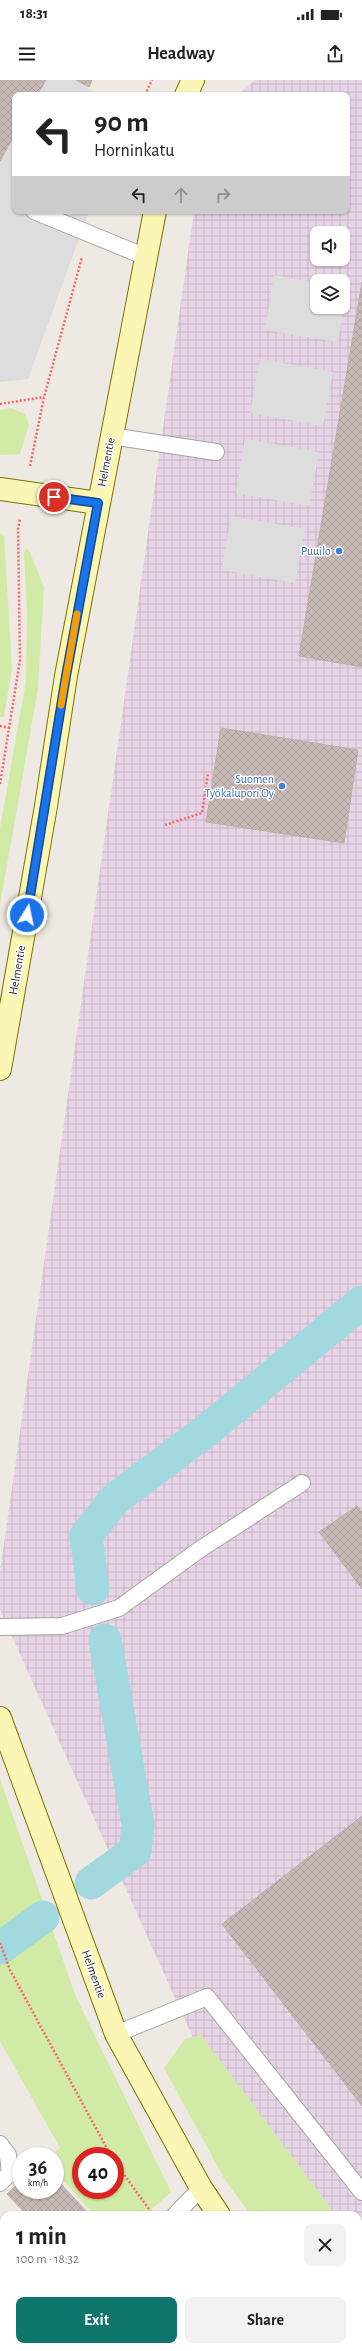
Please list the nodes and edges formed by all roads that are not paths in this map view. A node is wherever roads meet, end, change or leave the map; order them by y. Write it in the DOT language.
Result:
graph roads {
  1 [pos="193,80"];
  2 [pos="187,92"];
  3 [pos="41,214"];
  4 [pos="154,214"];
  5 [pos="146,257"];
  6 [pos="110,436"];
  7 [pos="216,452"];
  8 [pos="0,489"];
  9 [pos="98,503"];
  10 [pos="5,1008"];
  11 [pos="0,1069"];
  12 [pos="302,1483"];
  13 [pos="0,1627"];
  14 [pos="0,1718"];
  15 [pos="116,2034"];
  16 [pos="0,2144"];
  17 [pos="0,2183"];
  18 [pos="201,2188"];
  19 [pos="362,2192"];
  20 [pos="179,2211"];
  21 [pos="216,2211"];
  1 -- 2 [label="street"];
  3 -- 5 [label="lane"];
  4 -- 5 [label="street, Helmentie"];
  5 -- 6 [label="street, Helmentie"];
  6 -- 7 [label="lane"];
  6 -- 9 [label="street, Helmentie"];
  8 -- 9 [label="street"];
  9 -- 10 [label="street, Helmentie"];
  10 -- 11 [label="street, Helmentie"];
  12 -- 13 [label="lane"];
  14 -- 15 [label="street, Helmentie"];
  15 -- 18 [label="street, Helmentie"];
  15 -- 19 [label="lane"];
  16 -- 17 [label="lane"];
  18 -- 20 [label="lane"];
  18 -- 21 [label="street, Helmentie"];
}
